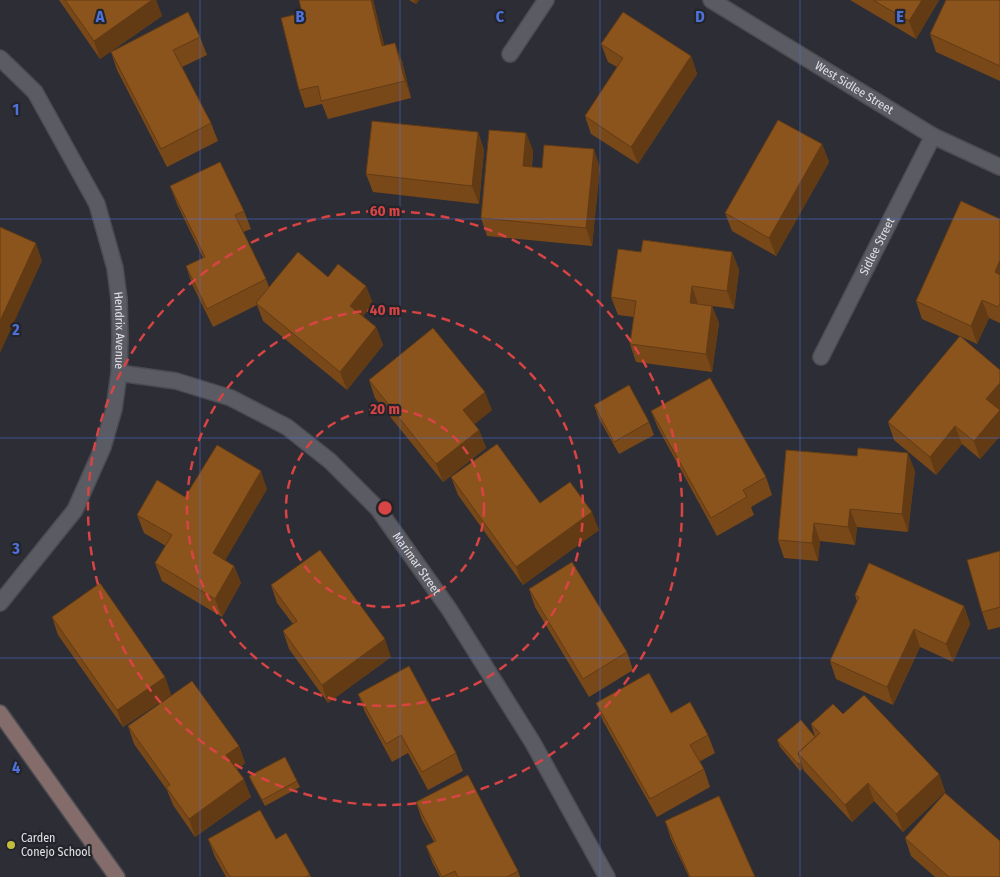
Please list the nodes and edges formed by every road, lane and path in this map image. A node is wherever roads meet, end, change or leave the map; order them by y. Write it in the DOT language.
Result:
graph roads {
  1 [pos="546,0"];
  2 [pos="711,0"];
  3 [pos="510,54"];
  4 [pos="0,58"];
  5 [pos="933,136"];
  6 [pos="1000,167"];
  7 [pos="821,356"];
  8 [pos="119,373"];
  9 [pos="0,603"];
  10 [pos="0,713"];
  11 [pos="118,877"];
  12 [pos="607,877"];
  1 -- 3 [label="street"];
  2 -- 5 [label="street, West Sidlee Street"];
  4 -- 8 [label="street, Hendrix Avenue"];
  5 -- 6 [label="street, West Sidlee Street"];
  5 -- 7 [label="street, Sidlee Street"];
  8 -- 9 [label="street, Hendrix Avenue"];
  8 -- 12 [label="street, Marimar Street"];
  10 -- 11 [label="main road"];
}
